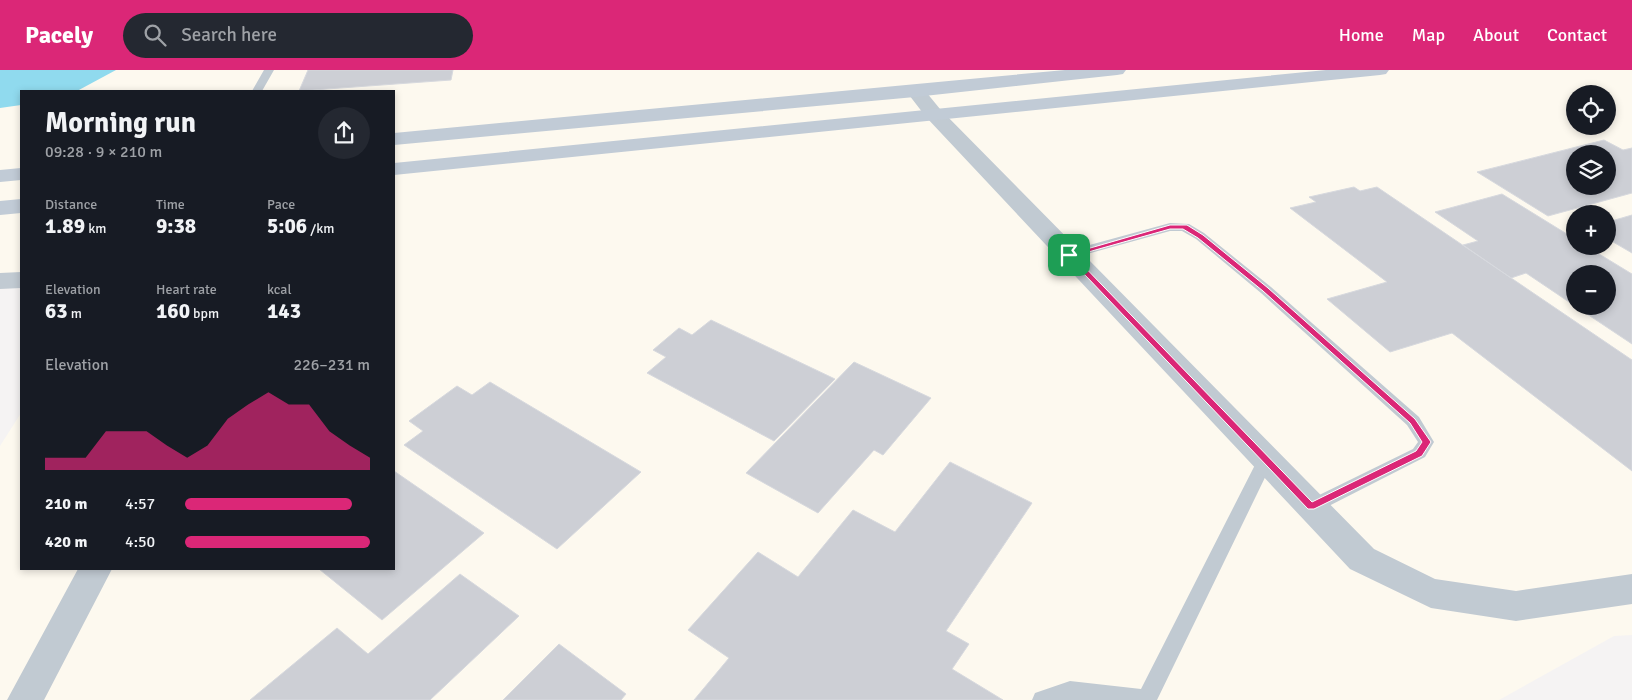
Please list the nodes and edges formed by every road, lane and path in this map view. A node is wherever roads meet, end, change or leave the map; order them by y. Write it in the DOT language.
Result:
graph roads {
  1 [pos="268,70"];
  2 [pos="1117,70"];
  3 [pos="1380,70"];
  4 [pos="258,90"];
  5 [pos="915,91"];
  6 [pos="933,113"];
  7 [pos="395,139"];
  8 [pos="395,169"];
  9 [pos="20,174"];
  10 [pos="0,176"];
  11 [pos="20,206"];
  12 [pos="0,208"];
  13 [pos="1069,255"];
  14 [pos="20,280"];
  15 [pos="0,281"];
  16 [pos="1266,459"];
  17 [pos="1311,507"];
  18 [pos="94,570"];
  19 [pos="1632,589"];
  20 [pos="25,700"];
  21 [pos="1042,700"];
  22 [pos="1146,700"];
  1 -- 4 [label="lane"];
  2 -- 5 [label="main road"];
  3 -- 6 [label="main road"];
  5 -- 6 [label="street"];
  5 -- 7 [label="main road"];
  6 -- 8 [label="main road"];
  6 -- 13 [label="street"];
  9 -- 10 [label="main road"];
  11 -- 12 [label="main road"];
  13 -- 16 [label="street"];
  13 -- 17 [label="lane"];
  14 -- 15 [label="street"];
  16 -- 17 [label="street"];
  16 -- 22 [label="lane"];
  17 -- 19 [label="street"];
  18 -- 20 [label="street"];
  21 -- 22 [label="lane"];
}
